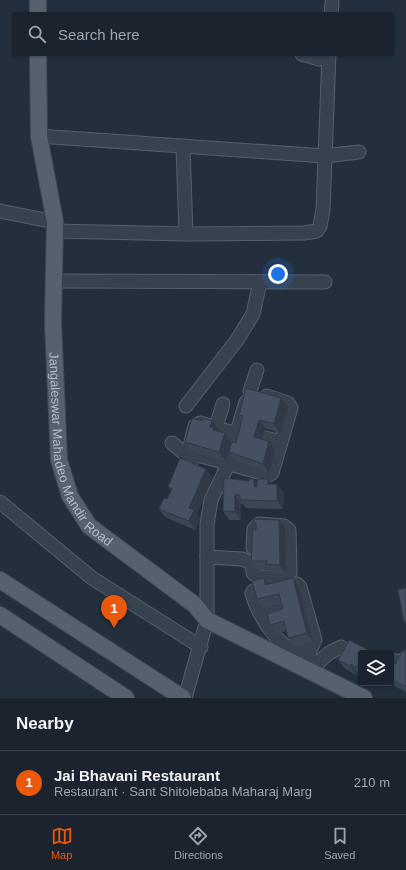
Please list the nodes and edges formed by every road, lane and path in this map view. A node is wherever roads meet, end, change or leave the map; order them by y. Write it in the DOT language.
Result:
graph roads {
  1 [pos="38,0"];
  2 [pos="38,12"];
  3 [pos="38,56"];
  4 [pos="324,56"];
  5 [pos="39,136"];
  6 [pos="183,147"];
  7 [pos="359,152"];
  8 [pos="324,156"];
  9 [pos="0,211"];
  10 [pos="55,227"];
  11 [pos="186,234"];
  12 [pos="54,281"];
  13 [pos="260,282"];
  14 [pos="325,282"];
  15 [pos="257,370"];
  16 [pos="250,391"];
  17 [pos="223,404"];
  18 [pos="186,406"];
  19 [pos="216,426"];
  20 [pos="236,434"];
  21 [pos="265,438"];
  22 [pos="172,442"];
  23 [pos="281,442"];
  24 [pos="226,468"];
  25 [pos="0,502"];
  26 [pos="207,557"];
  27 [pos="252,563"];
  28 [pos="3,586"];
  29 [pos="282,610"];
  30 [pos="260,614"];
  31 [pos="0,615"];
  32 [pos="207,620"];
  33 [pos="201,647"];
  34 [pos="341,647"];
  35 [pos="310,650"];
  36 [pos="406,658"];
  37 [pos="394,661"];
  38 [pos="309,671"];
  39 [pos="126,698"];
  40 [pos="184,698"];
  41 [pos="364,698"];
  1 -- 2 [label="main road"];
  3 -- 5 [label="main road, Jangaleswar Mahadeo Mandir Road"];
  4 -- 8 [label="street"];
  5 -- 6 [label="street"];
  5 -- 10 [label="main road, Jangaleswar Mahadeo Mandir Road"];
  6 -- 8 [label="street"];
  6 -- 11 [label="street"];
  7 -- 8 [label="street"];
  8 -- 11 [label="street"];
  9 -- 10 [label="street"];
  10 -- 11 [label="street"];
  10 -- 12 [label="main road, Jangaleswar Mahadeo Mandir Road"];
  12 -- 13 [label="street"];
  12 -- 32 [label="main road, Jangaleswar Mahadeo Mandir Road"];
  13 -- 14 [label="street"];
  13 -- 18 [label="street"];
  15 -- 16 [label="street"];
  16 -- 20 [label="street"];
  16 -- 23 [label="street"];
  17 -- 19 [label="street"];
  19 -- 20 [label="street"];
  19 -- 24 [label="street"];
  20 -- 24 [label="street"];
  21 -- 23 [label="street"];
  22 -- 24 [label="street"];
  23 -- 24 [label="street"];
  24 -- 26 [label="street"];
  25 -- 33 [label="street"];
  26 -- 27 [label="street"];
  26 -- 32 [label="street"];
  27 -- 27 [label="street"];
  28 -- 40 [label="main road"];
  29 -- 30 [label="street"];
  30 -- 35 [label="street"];
  30 -- 35 [label="street"];
  31 -- 39 [label="main road"];
  32 -- 33 [label="street"];
  32 -- 38 [label="main road, Jangaleswar Mahadeo Mandir Road"];
  33 -- 40 [label="street"];
  34 -- 38 [label="street"];
  35 -- 38 [label="street"];
  36 -- 37 [label="street"];
  38 -- 41 [label="main road, Jangaleswar Mahadeo Mandir Road"];
}
